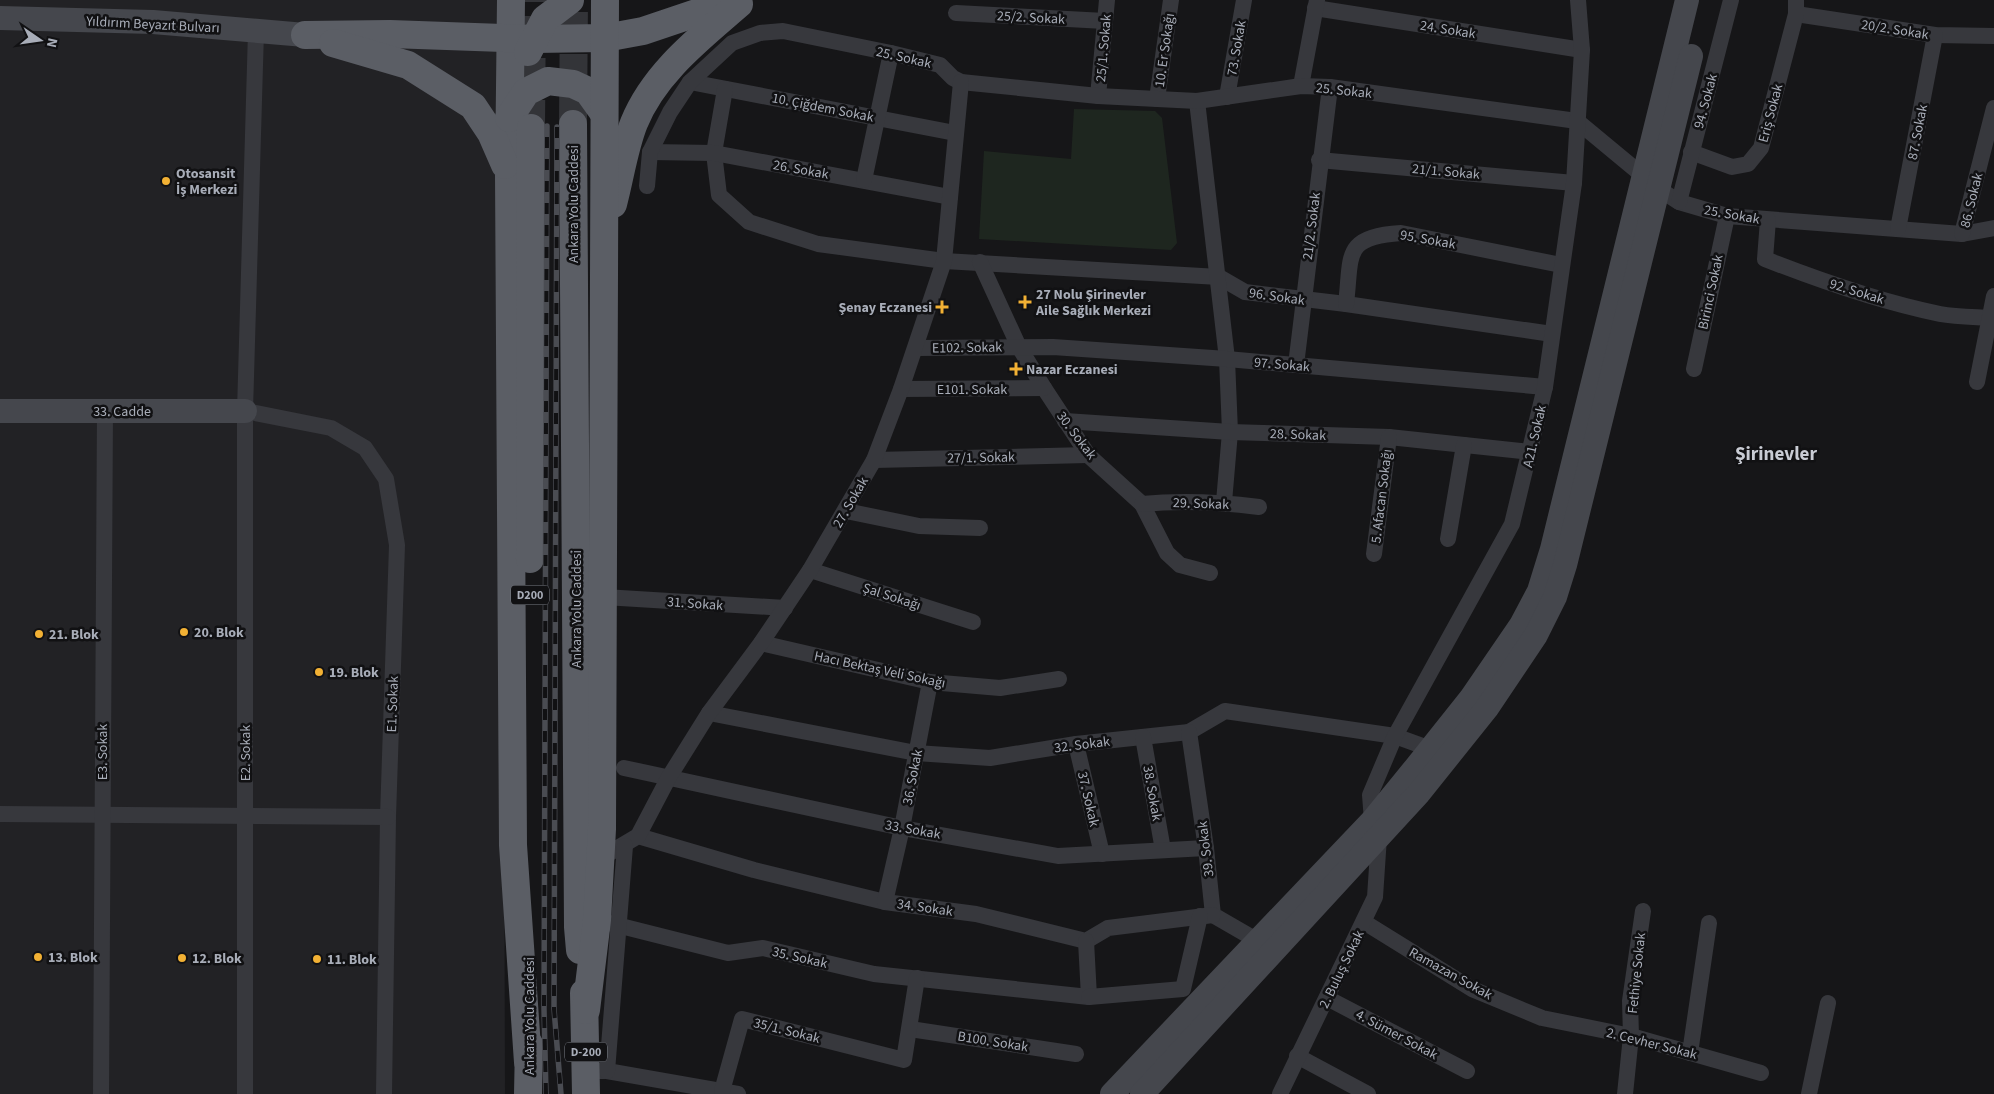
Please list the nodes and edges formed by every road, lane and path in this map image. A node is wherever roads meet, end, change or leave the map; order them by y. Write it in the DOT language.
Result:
graph roads {
  1 [pos="511,0"];
  2 [pos="735,0"];
  3 [pos="744,0"];
  4 [pos="1107,0"];
  5 [pos="1171,0"];
  6 [pos="1244,0"];
  7 [pos="1578,0"];
  8 [pos="1687,0"];
  9 [pos="1704,0"];
  10 [pos="1732,0"];
  11 [pos="567,1"];
  12 [pos="1316,4"];
  13 [pos="1796,7"];
  14 [pos="956,13"];
  15 [pos="0,18"];
  16 [pos="605,20"];
  17 [pos="1105,21"];
  18 [pos="256,31"];
  19 [pos="306,35"];
  20 [pos="1935,35"];
  21 [pos="1994,36"];
  22 [pos="522,39"];
  23 [pos="1582,50"];
  24 [pos="891,53"];
  25 [pos="690,82"];
  26 [pos="961,82"];
  27 [pos="1301,86"];
  28 [pos="1330,87"];
  29 [pos="725,89"];
  30 [pos="1098,96"];
  31 [pos="1227,97"];
  32 [pos="1158,99"];
  33 [pos="1197,101"];
  34 [pos="1994,108"];
  35 [pos="603,112"];
  36 [pos="877,118"];
  37 [pos="1577,121"];
  38 [pos="520,123"];
  39 [pos="573,124"];
  40 [pos="955,134"];
  41 [pos="650,152"];
  42 [pos="1692,152"];
  43 [pos="714,153"];
  44 [pos="1319,160"];
  45 [pos="509,175"];
  46 [pos="864,180"];
  47 [pos="1574,183"];
  48 [pos="1652,183"];
  49 [pos="647,186"];
  50 [pos="950,197"];
  51 [pos="1679,202"];
  52 [pos="1727,216"];
  53 [pos="1768,220"];
  54 [pos="1994,228"];
  55 [pos="1898,229"];
  56 [pos="1962,234"];
  57 [pos="603,242"];
  58 [pos="944,261"];
  59 [pos="980,262"];
  60 [pos="1561,265"];
  61 [pos="1219,277"];
  62 [pos="1994,296"];
  63 [pos="1302,301"];
  64 [pos="1346,304"];
  65 [pos="1990,318"];
  66 [pos="1552,334"];
  67 [pos="1019,347"];
  68 [pos="916,348"];
  69 [pos="1228,360"];
  70 [pos="1296,365"];
  71 [pos="1694,369"];
  72 [pos="1977,382"];
  73 [pos="1545,387"];
  74 [pos="1044,388"];
  75 [pos="901,389"];
  76 [pos="0,411"];
  77 [pos="105,411"];
  78 [pos="245,411"];
  79 [pos="1065,421"];
  80 [pos="1230,432"];
  81 [pos="1389,437"];
  82 [pos="1464,445"];
  83 [pos="1530,452"];
  84 [pos="1088,455"];
  85 [pos="874,460"];
  86 [pos="1224,502"];
  87 [pos="1142,504"];
  88 [pos="1260,507"];
  89 [pos="846,511"];
  90 [pos="980,528"];
  91 [pos="1448,539"];
  92 [pos="1374,554"];
  93 [pos="810,570"];
  94 [pos="1210,573"];
  95 [pos="604,597"];
  96 [pos="785,608"];
  97 [pos="973,622"];
  98 [pos="761,643"];
  99 [pos="1059,679"];
  100 [pos="930,682"];
  101 [pos="709,713"];
  102 [pos="1189,732"];
  103 [pos="1143,736"];
  104 [pos="1395,736"];
  105 [pos="1076,744"];
  106 [pos="1440,752"];
  107 [pos="916,753"];
  108 [pos="624,768"];
  109 [pos="669,777"];
  110 [pos="0,814"];
  111 [pos="102,815"];
  112 [pos="245,816"];
  113 [pos="388,818"];
  114 [pos="902,828"];
  115 [pos="1375,829"];
  116 [pos="638,836"];
  117 [pos="625,846"];
  118 [pos="1206,848"];
  119 [pos="1164,850"];
  120 [pos="1102,854"];
  121 [pos="601,858"];
  122 [pos="885,902"];
  123 [pos="1643,911"];
  124 [pos="1206,916"];
  125 [pos="1364,922"];
  126 [pos="607,923"];
  127 [pos="1709,923"];
  128 [pos="1086,941"];
  129 [pos="1258,941"];
  130 [pos="917,978"];
  131 [pos="1089,997"];
  132 [pos="1327,998"];
  133 [pos="1828,1003"];
  134 [pos="586,1010"];
  135 [pos="1542,1018"];
  136 [pos="910,1029"];
  137 [pos="1631,1036"];
  138 [pos="1690,1053"];
  139 [pos="1076,1054"];
  140 [pos="1297,1056"];
  141 [pos="528,1062"];
  142 [pos="1467,1071"];
  143 [pos="1761,1073"];
  144 [pos="593,1079"];
  145 [pos="730,1092"];
  146 [pos="1631,1093"];
  147 [pos="101,1094"];
  148 [pos="245,1094"];
  149 [pos="384,1094"];
  150 [pos="528,1094"];
  151 [pos="1112,1094"];
  152 [pos="1142,1094"];
  153 [pos="1280,1094"];
  154 [pos="1368,1094"];
  155 [pos="1809,1094"];
  1 -- 22 [label="highway"];
  2 -- 16 [label="highway"];
  3 -- 57 [label="highway"];
  4 -- 17 [label="street, 25/1. Sokak"];
  5 -- 32 [label="street, 10. Er Sokağı"];
  6 -- 31 [label="street, 73. Sokak"];
  7 -- 23 [label="street, A21. Sokak"];
  8 -- 48 [label="main road"];
  9 -- 48 [label="main road"];
  10 -- 42 [label="street, 94. Sokak"];
  11 -- 16 [label="highway"];
  11 -- 22 [label="highway"];
  12 -- 23 [label="street, 24. Sokak"];
  12 -- 27 [label="street"];
  13 -- 20 [label="street, 20/2. Sokak"];
  13 -- 42 [label="street, Eriş Sokak"];
  14 -- 17 [label="street, 25/2. Sokak"];
  15 -- 18 [label="main road, Yıldırım Beyazıt Bulvarı"];
  16 -- 22 [label="highway"];
  16 -- 35 [label="highway"];
  17 -- 30 [label="street, 25/1. Sokak"];
  18 -- 19 [label="main road, Yıldırım Beyazıt Bulvarı"];
  18 -- 78 [label="street, E2. Sokak"];
  19 -- 22 [label="highway"];
  19 -- 45 [label="highway"];
  20 -- 21 [label="street, 20/2. Sokak"];
  20 -- 55 [label="street, 87. Sokak"];
  22 -- 38 [label="highway"];
  23 -- 37 [label="street, A21. Sokak"];
  24 -- 25 [label="street, 25. Sokak"];
  24 -- 26 [label="street, 25. Sokak"];
  24 -- 36 [label="street"];
  25 -- 29 [label="street, 10. Çiğdem Sokak"];
  25 -- 41 [label="street, 25. Sokak"];
  26 -- 30 [label="street, 25. Sokak"];
  26 -- 40 [label="street, 27. Sokak"];
  27 -- 28 [label="street, 25. Sokak"];
  27 -- 31 [label="street, 25. Sokak"];
  28 -- 37 [label="street, 25. Sokak"];
  28 -- 44 [label="street, 21/2. Sokak"];
  29 -- 36 [label="street, 10. Çiğdem Sokak"];
  29 -- 43 [label="street, 96. Sokak"];
  30 -- 32 [label="street, 25. Sokak"];
  31 -- 33 [label="street, 25. Sokak"];
  32 -- 33 [label="street, 25. Sokak"];
  33 -- 61 [label="street"];
  34 -- 56 [label="street, 86. Sokak"];
  35 -- 38 [label="highway"];
  35 -- 57 [label="highway"];
  36 -- 40 [label="street, 10. Çiğdem Sokak"];
  36 -- 46 [label="street"];
  37 -- 47 [label="street, A21. Sokak"];
  37 -- 48 [label="street, 25. Sokak"];
  38 -- 45 [label="highway"];
  38 -- 141 [label="highway, Ankara Yolu Caddesi / D200"];
  39 -- 134 [label="highway, Ankara Yolu Caddesi"];
  40 -- 50 [label="street, 27. Sokak"];
  41 -- 43 [label="street, 26. Sokak"];
  41 -- 49 [label="street"];
  42 -- 51 [label="street, 94. Sokak"];
  43 -- 46 [label="street, 26. Sokak"];
  43 -- 58 [label="street, 96. Sokak"];
  44 -- 47 [label="street, 21/1. Sokak"];
  44 -- 63 [label="street, 21/2. Sokak"];
  45 -- 141 [label="highway"];
  46 -- 50 [label="street, 26. Sokak"];
  47 -- 60 [label="street, A21. Sokak"];
  48 -- 51 [label="street, 25. Sokak"];
  48 -- 106 [label="main road"];
  50 -- 58 [label="street, 27. Sokak"];
  51 -- 52 [label="street, 25. Sokak"];
  52 -- 53 [label="street, 25. Sokak"];
  52 -- 71 [label="street, Birinci Sokak"];
  53 -- 55 [label="street, 25. Sokak"];
  53 -- 65 [label="street, 92. Sokak"];
  54 -- 56 [label="street, 25. Sokak"];
  55 -- 56 [label="street, 25. Sokak"];
  57 -- 95 [label="highway"];
  58 -- 59 [label="street, 96. Sokak"];
  58 -- 68 [label="street, 27. Sokak"];
  59 -- 61 [label="street, 96. Sokak"];
  59 -- 67 [label="street, 30. Sokak"];
  60 -- 64 [label="street, 95. Sokak"];
  60 -- 66 [label="street, A21. Sokak"];
  61 -- 63 [label="street, 96. Sokak"];
  61 -- 69 [label="street"];
  62 -- 65 [label="street"];
  63 -- 64 [label="street, 96. Sokak"];
  63 -- 70 [label="street, 21/2. Sokak"];
  64 -- 66 [label="street, 96. Sokak"];
  65 -- 72 [label="street"];
  66 -- 73 [label="street, A21. Sokak"];
  67 -- 68 [label="street, E102. Sokak"];
  67 -- 69 [label="street, 97. Sokak"];
  67 -- 74 [label="street, 30. Sokak"];
  68 -- 75 [label="street, 27. Sokak"];
  69 -- 70 [label="street, 97. Sokak"];
  69 -- 80 [label="street"];
  70 -- 73 [label="street, 97. Sokak"];
  73 -- 83 [label="street, A21. Sokak"];
  74 -- 75 [label="street, E101. Sokak"];
  74 -- 79 [label="street, 30. Sokak"];
  75 -- 85 [label="street, 27. Sokak"];
  76 -- 77 [label="main road, 33. Cadde"];
  77 -- 78 [label="main road, 33. Cadde"];
  77 -- 111 [label="street, E3. Sokak"];
  78 -- 112 [label="street, E2. Sokak"];
  78 -- 113 [label="street, E1. Sokak"];
  79 -- 80 [label="street, 28. Sokak"];
  79 -- 84 [label="street, 30. Sokak"];
  80 -- 81 [label="street, 28. Sokak"];
  80 -- 86 [label="street"];
  81 -- 82 [label="street, 28. Sokak"];
  81 -- 92 [label="street, 5. Afacan Sokağı"];
  82 -- 83 [label="street, 28. Sokak"];
  82 -- 91 [label="street"];
  83 -- 104 [label="street, A21. Sokak"];
  84 -- 85 [label="street, 27/1. Sokak"];
  84 -- 87 [label="street, 30. Sokak"];
  85 -- 89 [label="street, 27. Sokak"];
  86 -- 87 [label="street, 29. Sokak"];
  86 -- 88 [label="street, 29. Sokak"];
  87 -- 94 [label="street, 30. Sokak"];
  89 -- 90 [label="street"];
  89 -- 93 [label="street, 27. Sokak"];
  93 -- 96 [label="street, 27. Sokak"];
  93 -- 97 [label="street, Şal Sokağı"];
  95 -- 96 [label="street, 31. Sokak"];
  95 -- 121 [label="highway"];
  96 -- 98 [label="street, 27. Sokak"];
  98 -- 100 [label="street, Hacı Bektaş Veli Sokağı"];
  98 -- 101 [label="street, 27. Sokak"];
  99 -- 100 [label="street, Hacı Bektaş Veli Sokağı"];
  100 -- 107 [label="street, 36. Sokak"];
  101 -- 107 [label="street, 32. Sokak"];
  101 -- 109 [label="street, 27. Sokak"];
  102 -- 103 [label="street, 32. Sokak"];
  102 -- 104 [label="street, 32. Sokak"];
  102 -- 118 [label="street, 39. Sokak"];
  103 -- 105 [label="street, 32. Sokak"];
  103 -- 119 [label="street, 38. Sokak"];
  104 -- 106 [label="street, 32. Sokak"];
  104 -- 115 [label="street, A21. Sokak"];
  105 -- 107 [label="street, 32. Sokak"];
  105 -- 120 [label="street, 37. Sokak"];
  106 -- 115 [label="main road"];
  107 -- 114 [label="street, 36. Sokak"];
  108 -- 109 [label="street, 33. Sokak"];
  109 -- 114 [label="street, 33. Sokak"];
  109 -- 116 [label="street, 27. Sokak"];
  110 -- 111 [label="street"];
  111 -- 112 [label="street"];
  111 -- 147 [label="street, E3. Sokak"];
  112 -- 113 [label="street"];
  112 -- 148 [label="street, E2. Sokak"];
  113 -- 149 [label="street, E1. Sokak"];
  114 -- 120 [label="street, 33. Sokak"];
  114 -- 122 [label="street, 36. Sokak"];
  115 -- 125 [label="street, 2. Buluş Sokak"];
  115 -- 129 [label="main road"];
  115 -- 152 [label="main road"];
  116 -- 117 [label="street, 27. Sokak"];
  116 -- 122 [label="street, 34. Sokak"];
  117 -- 121 [label="street, 27. Sokak"];
  117 -- 126 [label="street"];
  118 -- 119 [label="street, 33. Sokak"];
  118 -- 124 [label="street, 39. Sokak"];
  119 -- 120 [label="street, 33. Sokak"];
  121 -- 126 [label="highway"];
  122 -- 128 [label="street, 34. Sokak"];
  123 -- 137 [label="street, Fethiye Sokak"];
  124 -- 128 [label="street"];
  124 -- 129 [label="street"];
  124 -- 131 [label="street, 39. Sokak"];
  125 -- 132 [label="street, 2. Buluş Sokak"];
  125 -- 135 [label="street, Ramazan Sokak"];
  126 -- 130 [label="street, 35. Sokak"];
  126 -- 134 [label="highway"];
  126 -- 144 [label="street"];
  127 -- 138 [label="street"];
  128 -- 131 [label="street"];
  129 -- 151 [label="main road"];
  130 -- 131 [label="street, 35. Sokak"];
  130 -- 136 [label="street"];
  132 -- 140 [label="street, 2. Buluş Sokak"];
  132 -- 142 [label="street, 4. Sümer Sokak"];
  133 -- 155 [label="street"];
  134 -- 144 [label="highway, Ankara Yolu Caddesi / D-200"];
  135 -- 137 [label="street, 2. Cevher Sokak"];
  136 -- 139 [label="street, B100. Sokak"];
  136 -- 145 [label="street, 35/1. Sokak"];
  137 -- 138 [label="street, 2. Cevher Sokak"];
  137 -- 146 [label="street, Fethiye Sokak"];
  138 -- 143 [label="street, 2. Cevher Sokak"];
  140 -- 153 [label="street, 2. Buluş Sokak"];
  140 -- 154 [label="street"];
  141 -- 150 [label="highway, Ankara Yolu Caddesi"];
  144 -- 145 [label="street"];
}
